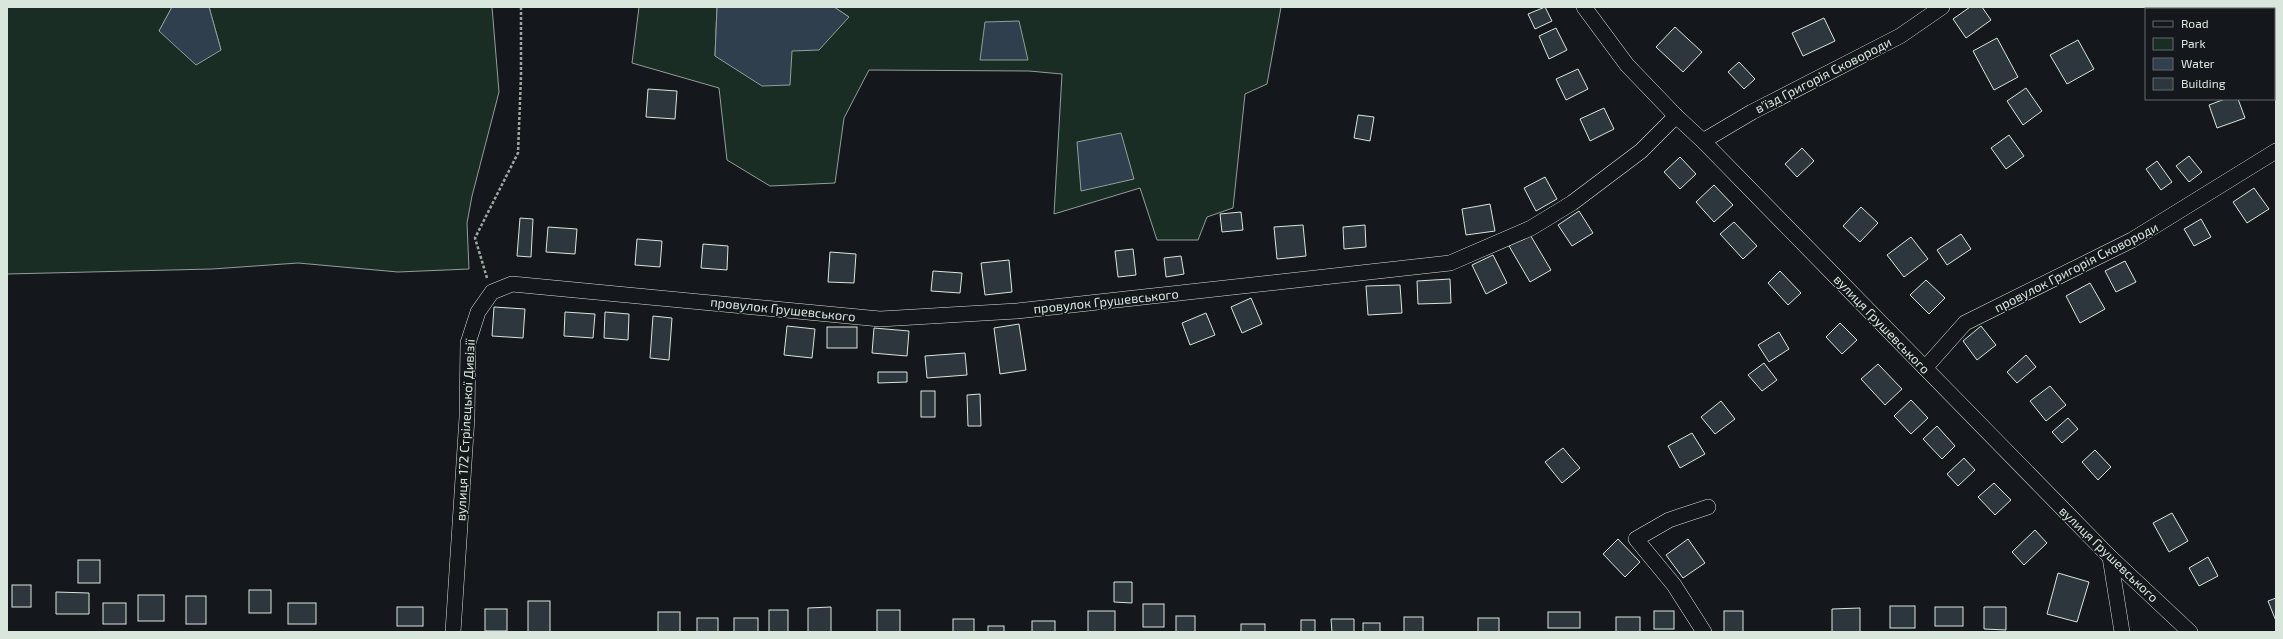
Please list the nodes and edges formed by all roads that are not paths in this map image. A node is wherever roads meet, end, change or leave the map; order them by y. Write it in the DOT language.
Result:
graph roads {
  1 [pos="1584,7"];
  2 [pos="1942,7"];
  3 [pos="1676,116"];
  4 [pos="1703,141"];
  5 [pos="2276,150"];
  6 [pos="492,292"];
  7 [pos="1925,368"];
  8 [pos="1708,507"];
  9 [pos="2110,557"];
  10 [pos="453,632"];
  11 [pos="1704,632"];
  12 [pos="2122,632"];
  13 [pos="2190,632"];
  1 -- 3 [label="street, вулиця Грушевського"];
  2 -- 4 [label="street, в'їзд Григорія Сковороди"];
  3 -- 4 [label="street, вулиця Грушевського"];
  3 -- 6 [label="street, провулок Грушевського"];
  4 -- 7 [label="street, вулиця Грушевського"];
  5 -- 7 [label="street, провулок Григорія Сковороди"];
  6 -- 10 [label="street, вулиця 172 Стрілецької Дивізії"];
  7 -- 9 [label="street, вулиця Грушевського"];
  8 -- 11 [label="street"];
  9 -- 12 [label="street"];
  9 -- 13 [label="street, вулиця Грушевського"];
}
